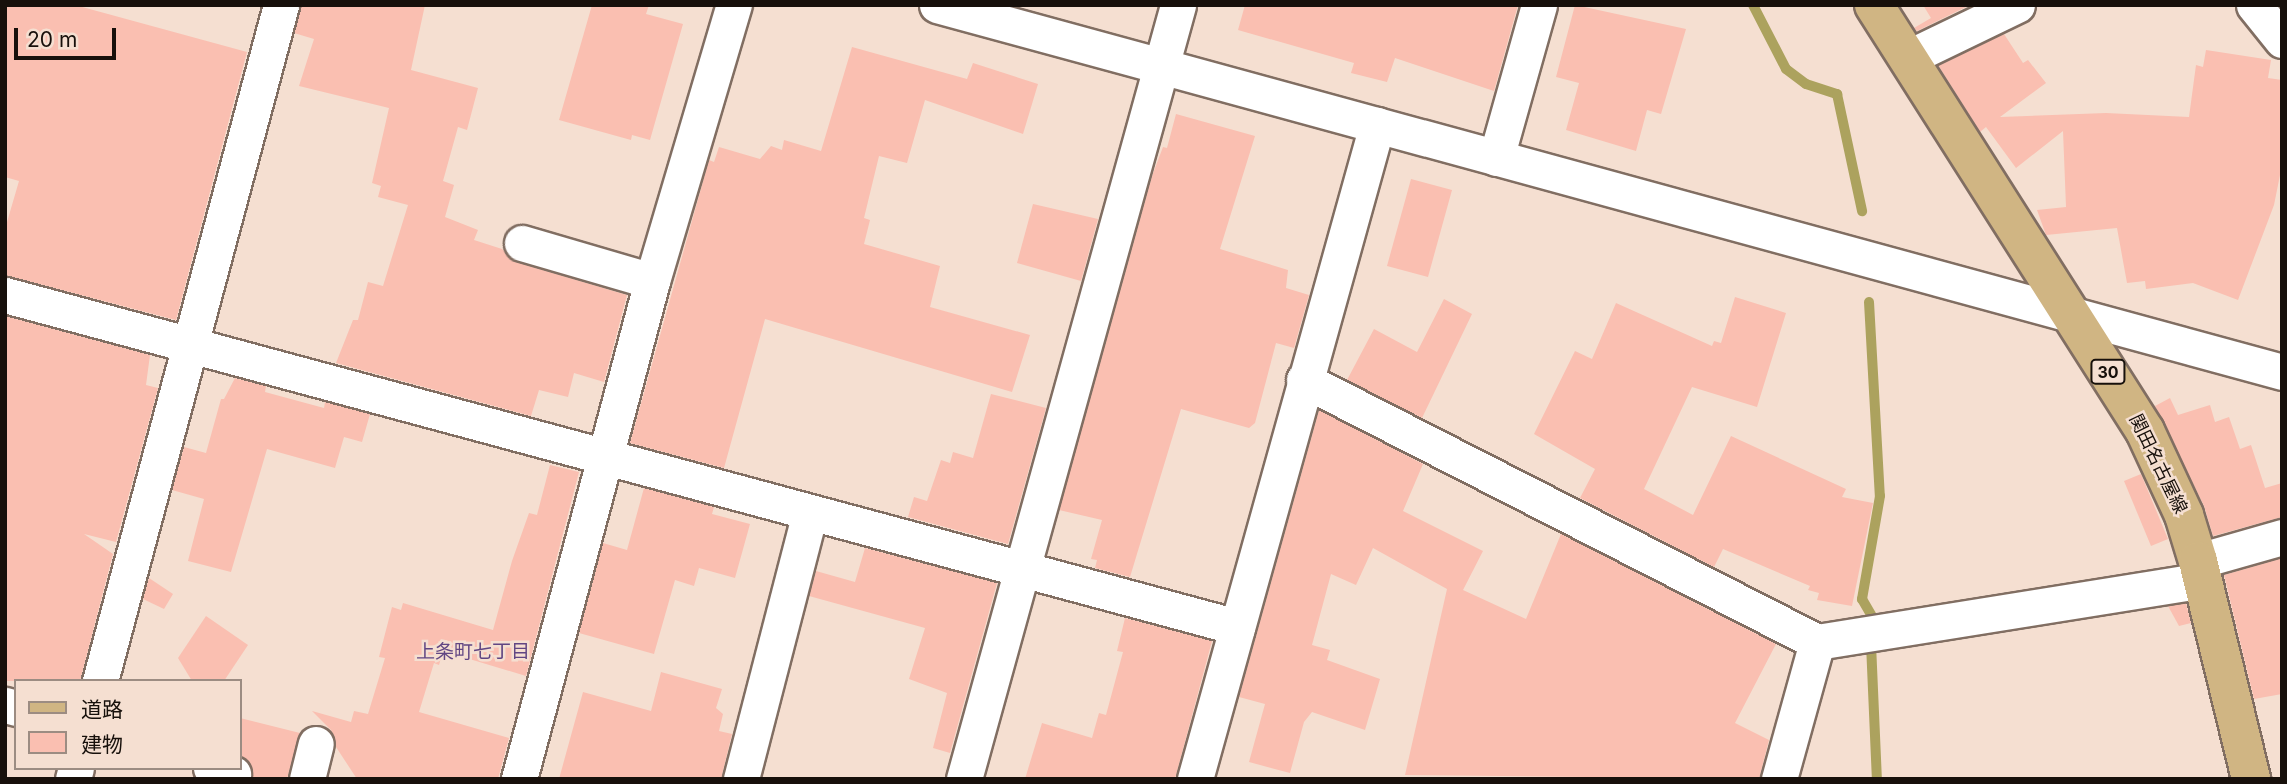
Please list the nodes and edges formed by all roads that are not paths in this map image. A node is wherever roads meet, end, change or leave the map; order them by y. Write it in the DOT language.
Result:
graph roads {
  1 [pos="281,5"];
  2 [pos="734,5"];
  3 [pos="937,5"];
  4 [pos="1178,5"];
  5 [pos="1539,5"];
  6 [pos="1874,5"];
  7 [pos="2017,5"];
  8 [pos="2254,5"];
  9 [pos="2282,40"];
  10 [pos="1907,58"];
  11 [pos="1158,66"];
  12 [pos="1377,125"];
  13 [pos="1496,158"];
  14 [pos="522,243"];
  15 [pos="653,281"];
  16 [pos="5,295"];
  17 [pos="2073,316"];
  18 [pos="191,344"];
  19 [pos="2282,372"];
  20 [pos="1304,380"];
  21 [pos="605,456"];
  22 [pos="810,513"];
  23 [pos="2282,537"];
  24 [pos="1023,570"];
  25 [pos="2201,571"];
  26 [pos="1237,627"];
  27 [pos="1817,642"];
  28 [pos="101,679"];
  29 [pos="316,744"];
  30 [pos="307,779"];
  31 [pos="519,779"];
  32 [pos="741,779"];
  33 [pos="964,779"];
  34 [pos="1195,779"];
  35 [pos="1779,779"];
  36 [pos="2251,779"];
  1 -- 18 [label="street"];
  2 -- 15 [label="street"];
  3 -- 11 [label="street"];
  4 -- 11 [label="street"];
  5 -- 13 [label="street"];
  6 -- 10 [label="main road, 関田名古屋線 / 30"];
  7 -- 10 [label="street"];
  8 -- 9 [label="street"];
  10 -- 17 [label="main road, 関田名古屋線 / 30"];
  11 -- 12 [label="street"];
  11 -- 24 [label="street"];
  12 -- 13 [label="street"];
  12 -- 20 [label="street"];
  13 -- 17 [label="street"];
  14 -- 15 [label="street"];
  15 -- 21 [label="street"];
  16 -- 18 [label="street"];
  17 -- 19 [label="street"];
  17 -- 25 [label="main road, 関田名古屋線 / 30"];
  18 -- 21 [label="street"];
  18 -- 28 [label="street"];
  20 -- 26 [label="street"];
  20 -- 27 [label="street"];
  21 -- 22 [label="street"];
  21 -- 31 [label="street"];
  22 -- 24 [label="street"];
  22 -- 32 [label="street"];
  23 -- 25 [label="street"];
  24 -- 26 [label="street"];
  24 -- 33 [label="street"];
  25 -- 27 [label="street"];
  25 -- 36 [label="main road, 関田名古屋線 / 30"];
  26 -- 34 [label="street"];
  27 -- 35 [label="street"];
  29 -- 30 [label="street"];
}
